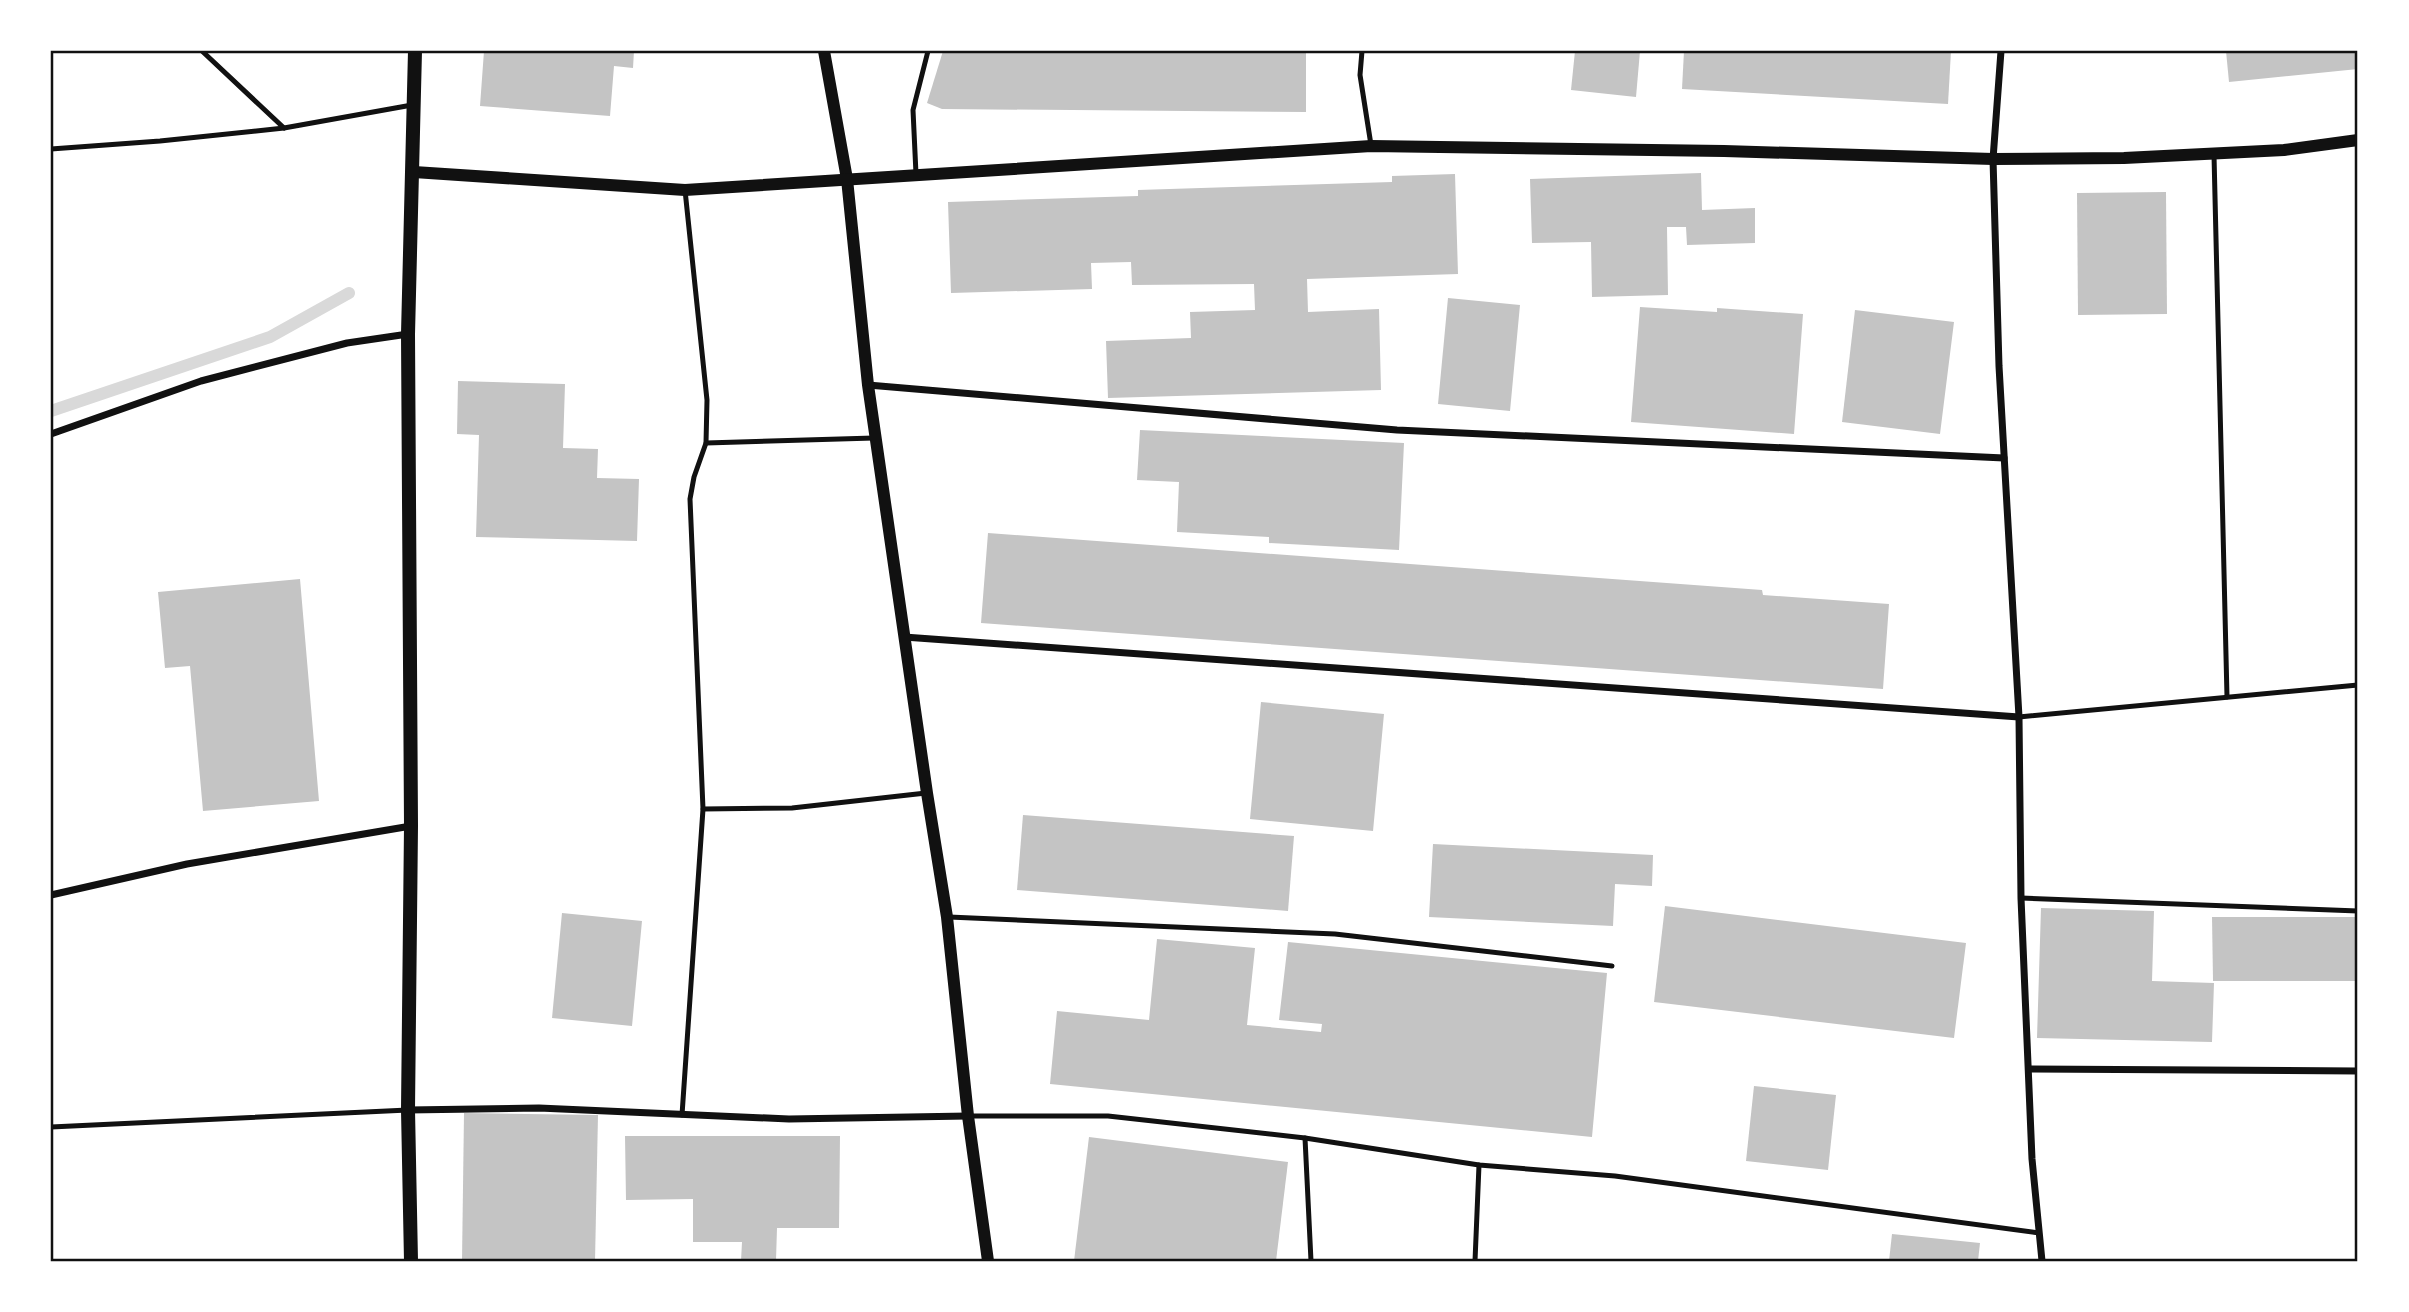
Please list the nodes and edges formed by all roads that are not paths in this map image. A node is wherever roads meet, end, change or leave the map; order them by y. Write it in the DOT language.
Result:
graph roads {
  1 [pos="202,51"];
  2 [pos="415,51"];
  3 [pos="824,51"];
  4 [pos="928,51"];
  5 [pos="1362,51"];
  6 [pos="2001,51"];
  7 [pos="414,105"];
  8 [pos="284,128"];
  9 [pos="2358,140"];
  10 [pos="1371,146"];
  11 [pos="51,149"];
  12 [pos="2214,155"];
  13 [pos="1993,159"];
  14 [pos="414,172"];
  15 [pos="916,174"];
  16 [pos="847,178"];
  17 [pos="685,190"];
  18 [pos="408,334"];
  19 [pos="868,384"];
  20 [pos="51,434"];
  21 [pos="876,438"];
  22 [pos="706,443"];
  23 [pos="2004,458"];
  24 [pos="904,638"];
  25 [pos="2358,685"];
  26 [pos="2227,696"];
  27 [pos="2019,717"];
  28 [pos="926,793"];
  29 [pos="703,809"];
  30 [pos="411,826"];
  31 [pos="51,895"];
  32 [pos="2021,898"];
  33 [pos="2358,911"];
  34 [pos="947,917"];
  35 [pos="1612,966"];
  36 [pos="2029,1069"];
  37 [pos="2358,1071"];
  38 [pos="408,1110"];
  39 [pos="682,1115"];
  40 [pos="968,1116"];
  41 [pos="51,1127"];
  42 [pos="1305,1138"];
  43 [pos="1479,1165"];
  44 [pos="2039,1233"];
  45 [pos="411,1261"];
  46 [pos="988,1261"];
  47 [pos="1311,1261"];
  48 [pos="1475,1261"];
  49 [pos="2042,1261"];
  1 -- 8 [label="lane"];
  2 -- 7 [label="main road"];
  3 -- 16 [label="street"];
  4 -- 15 [label="lane"];
  5 -- 10 [label="lane"];
  6 -- 13 [label="street"];
  7 -- 8 [label="lane"];
  7 -- 14 [label="main road"];
  8 -- 11 [label="lane"];
  9 -- 12 [label="street"];
  10 -- 13 [label="street"];
  10 -- 15 [label="street"];
  12 -- 13 [label="street"];
  12 -- 26 [label="lane"];
  13 -- 23 [label="street"];
  14 -- 17 [label="street"];
  14 -- 18 [label="main road"];
  15 -- 16 [label="street"];
  16 -- 17 [label="street"];
  16 -- 19 [label="street"];
  17 -- 22 [label="lane"];
  18 -- 20 [label="street"];
  18 -- 30 [label="main road"];
  19 -- 21 [label="street"];
  19 -- 23 [label="street"];
  21 -- 22 [label="lane"];
  21 -- 24 [label="street"];
  22 -- 29 [label="lane"];
  23 -- 27 [label="street"];
  24 -- 27 [label="street"];
  24 -- 28 [label="street"];
  25 -- 26 [label="lane"];
  26 -- 27 [label="lane"];
  27 -- 32 [label="street"];
  28 -- 29 [label="lane"];
  28 -- 34 [label="street"];
  29 -- 39 [label="lane"];
  30 -- 31 [label="street"];
  30 -- 38 [label="main road"];
  32 -- 33 [label="lane"];
  32 -- 36 [label="street"];
  34 -- 35 [label="lane"];
  34 -- 40 [label="street"];
  36 -- 37 [label="street"];
  36 -- 44 [label="street"];
  38 -- 39 [label="street"];
  38 -- 41 [label="lane"];
  38 -- 45 [label="main road"];
  39 -- 40 [label="street"];
  40 -- 42 [label="lane"];
  40 -- 46 [label="street"];
  42 -- 43 [label="lane"];
  42 -- 47 [label="lane"];
  43 -- 44 [label="lane"];
  43 -- 48 [label="lane"];
  44 -- 49 [label="street"];
}
